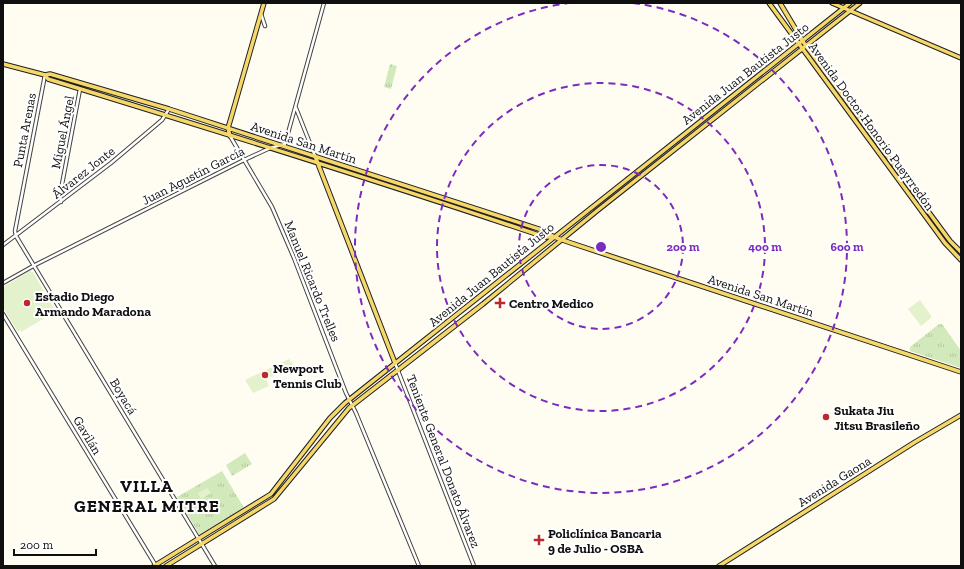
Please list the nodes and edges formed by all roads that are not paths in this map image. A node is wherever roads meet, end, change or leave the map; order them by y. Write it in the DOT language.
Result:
graph roads {
  1 [pos="264,3"];
  2 [pos="324,3"];
  3 [pos="769,3"];
  4 [pos="780,3"];
  5 [pos="832,3"];
  6 [pos="850,3"];
  7 [pos="860,3"];
  8 [pos="844,8"];
  9 [pos="850,11"];
  10 [pos="261,14"];
  11 [pos="792,25"];
  12 [pos="265,26"];
  13 [pos="787,28"];
  14 [pos="801,42"];
  15 [pos="804,47"];
  16 [pos="961,58"];
  17 [pos="3,64"];
  18 [pos="45,76"];
  19 [pos="80,90"];
  20 [pos="296,108"];
  21 [pos="169,109"];
  22 [pos="165,116"];
  23 [pos="228,128"];
  24 [pos="230,136"];
  25 [pos="284,146"];
  26 [pos="270,148"];
  27 [pos="315,156"];
  28 [pos="244,160"];
  29 [pos="318,163"];
  30 [pos="61,202"];
  31 [pos="16,236"];
  32 [pos="554,237"];
  33 [pos="561,239"];
  34 [pos="3,245"];
  35 [pos="961,252"];
  36 [pos="956,255"];
  37 [pos="961,260"];
  38 [pos="33,266"];
  39 [pos="3,283"];
  40 [pos="3,314"];
  41 [pos="395,363"];
  42 [pos="398,370"];
  43 [pos="961,372"];
  44 [pos="349,400"];
  45 [pos="352,405"];
  46 [pos="961,415"];
  47 [pos="199,538"];
  48 [pos="202,544"];
  49 [pos="155,566"];
  50 [pos="166,566"];
  51 [pos="215,566"];
  52 [pos="419,566"];
  53 [pos="474,566"];
  54 [pos="719,566"];
  1 -- 10 [label="main road"];
  2 -- 20 [label="street"];
  3 -- 13 [label="main road, Avenida Doctor Honorio Pueyrredón"];
  4 -- 11 [label="main road, Avenida Doctor Honorio Pueyrredón"];
  5 -- 8 [label="main road"];
  6 -- 8 [label="main road, Avenida Juan Bautista Justo"];
  7 -- 9 [label="main road, Avenida Juan Bautista Justo"];
  8 -- 9 [label="main road"];
  8 -- 14 [label="main road, Avenida Juan Bautista Justo"];
  9 -- 15 [label="main road, Avenida Juan Bautista Justo"];
  9 -- 16 [label="main road"];
  10 -- 12 [label="street"];
  10 -- 23 [label="main road"];
  11 -- 13 [label="main road"];
  11 -- 14 [label="main road, Avenida Doctor Honorio Pueyrredón"];
  13 -- 14 [label="main road, Avenida Doctor Honorio Pueyrredón"];
  14 -- 15 [label="main road, Avenida Doctor Honorio Pueyrredón"];
  14 -- 32 [label="main road, Avenida Juan Bautista Justo"];
  15 -- 33 [label="main road, Avenida Juan Bautista Justo"];
  15 -- 35 [label="main road, Avenida Doctor Honorio Pueyrredón"];
  15 -- 36 [label="main road, Avenida Doctor Honorio Pueyrredón"];
  17 -- 18 [label="main road, Avenida San Martín"];
  18 -- 19 [label="main road, Avenida San Martín"];
  18 -- 21 [label="main road, Avenida San Martín"];
  18 -- 31 [label="street, Punta Arenas"];
  19 -- 22 [label="main road, Avenida San Martín"];
  19 -- 30 [label="street, Miguel Ángel"];
  20 -- 25 [label="street"];
  20 -- 27 [label="street"];
  21 -- 22 [label="street, Álvarez Jonte"];
  21 -- 23 [label="main road, Avenida San Martín"];
  22 -- 24 [label="main road, Avenida San Martín"];
  22 -- 30 [label="street, Álvarez Jonte"];
  23 -- 24 [label="main road, Manuel Ricardo Trelles"];
  23 -- 25 [label="main road, Avenida San Martín"];
  24 -- 26 [label="main road, Avenida San Martín"];
  24 -- 28 [label="street, Manuel Ricardo Trelles"];
  25 -- 26 [label="street, Juan Agustín García"];
  25 -- 27 [label="main road, Avenida San Martín"];
  26 -- 28 [label="street, Juan Agustín García"];
  26 -- 29 [label="main road, Avenida San Martín"];
  27 -- 29 [label="main road"];
  27 -- 32 [label="main road, Avenida San Martín"];
  28 -- 38 [label="street, Juan Agustín García"];
  28 -- 44 [label="street, Manuel Ricardo Trelles"];
  29 -- 32 [label="main road, Avenida San Martín"];
  29 -- 41 [label="main road"];
  30 -- 31 [label="street, Álvarez Jonte"];
  31 -- 34 [label="street, Álvarez Jonte"];
  31 -- 38 [label="street, Boyacá"];
  32 -- 33 [label="main road, Avenida San Martín"];
  32 -- 41 [label="main road, Avenida Juan Bautista Justo"];
  33 -- 42 [label="main road, Avenida Juan Bautista Justo"];
  33 -- 43 [label="main road, Avenida San Martín"];
  35 -- 36 [label="street"];
  36 -- 37 [label="main road, Avenida Doctor Honorio Pueyrredón"];
  38 -- 39 [label="street, Juan Agustín García"];
  38 -- 47 [label="street, Boyacá"];
  40 -- 49 [label="street, Gavilán"];
  41 -- 42 [label="street, Teniente General Donato Álvarez"];
  41 -- 44 [label="main road, Avenida Juan Bautista Justo"];
  42 -- 45 [label="main road, Avenida Juan Bautista Justo"];
  42 -- 53 [label="street, Teniente General Donato Álvarez"];
  44 -- 45 [label="street, Manuel Ricardo Trelles"];
  44 -- 47 [label="main road, Avenida Juan Bautista Justo"];
  45 -- 48 [label="main road, Avenida Juan Bautista Justo"];
  45 -- 52 [label="street, Manuel Ricardo Trelles"];
  46 -- 54 [label="main road, Avenida Gaona"];
  47 -- 48 [label="street, Boyacá"];
  47 -- 49 [label="main road, Avenida Juan Bautista Justo"];
  48 -- 50 [label="main road, Avenida Juan Bautista Justo"];
  48 -- 51 [label="street, Boyacá"];
}
